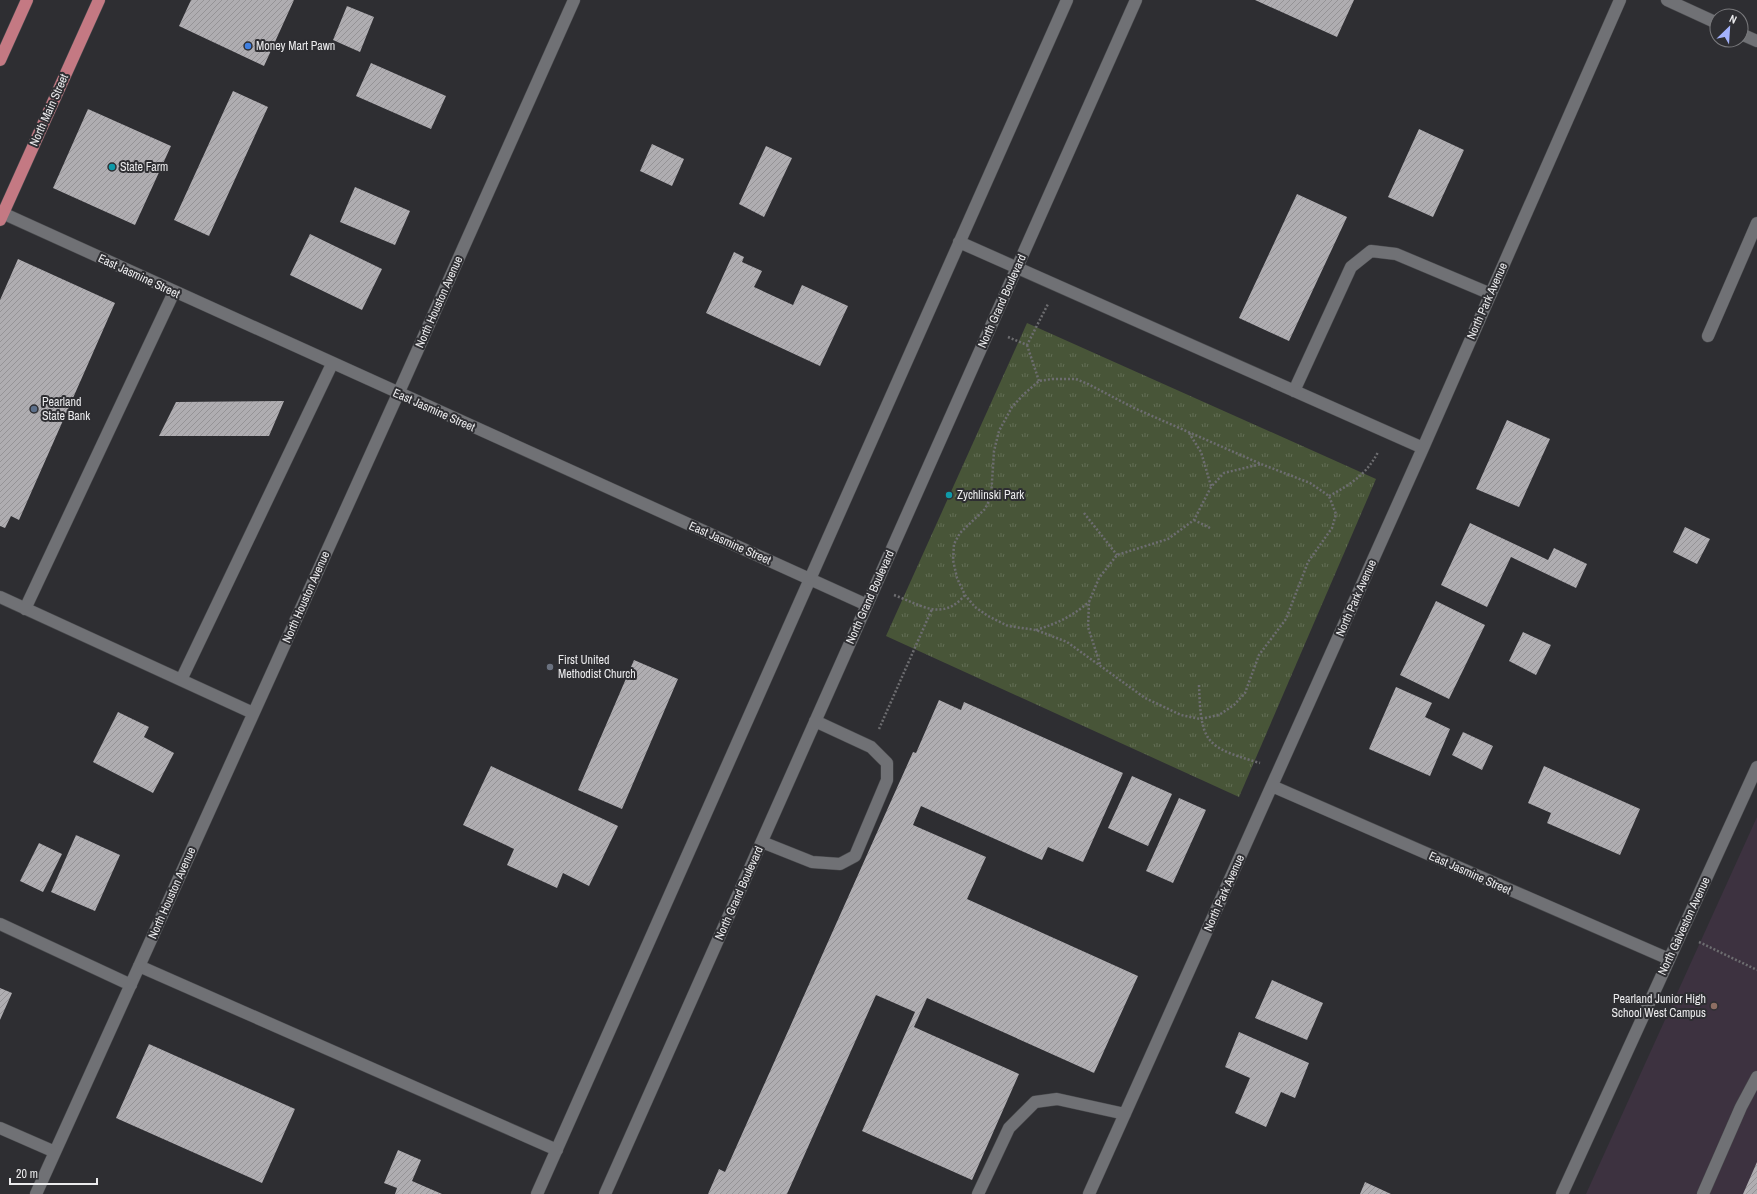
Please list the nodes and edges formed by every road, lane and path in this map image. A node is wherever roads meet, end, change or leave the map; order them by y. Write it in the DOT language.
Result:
graph roads {
  1 [pos="27,0"];
  2 [pos="99,0"];
  3 [pos="574,0"];
  4 [pos="1067,0"];
  5 [pos="1136,0"];
  6 [pos="1620,0"];
  7 [pos="1667,0"];
  8 [pos="1709,19"];
  9 [pos="0,60"];
  10 [pos="1,215"];
  11 [pos="1757,223"];
  12 [pos="959,242"];
  13 [pos="1017,268"];
  14 [pos="1057,286"];
  15 [pos="174,292"];
  16 [pos="1491,294"];
  17 [pos="990,329"];
  18 [pos="1708,336"];
  19 [pos="1027,345"];
  20 [pos="332,364"];
  21 [pos="1039,381"];
  22 [pos="1294,391"];
  23 [pos="398,394"];
  24 [pos="1188,432"];
  25 [pos="1386,432"];
  26 [pos="1423,448"];
  27 [pos="1261,464"];
  28 [pos="1211,487"];
  29 [pos="1329,496"];
  30 [pos="1084,513"];
  31 [pos="1194,520"];
  32 [pos="1210,528"];
  33 [pos="1117,555"];
  34 [pos="810,579"];
  35 [pos="874,587"];
  36 [pos="965,595"];
  37 [pos="0,597"];
  38 [pos="1089,602"];
  39 [pos="867,605"];
  40 [pos="25,609"];
  41 [pos="932,609"];
  42 [pos="1036,630"];
  43 [pos="1100,664"];
  44 [pos="181,680"];
  45 [pos="1199,685"];
  46 [pos="253,713"];
  47 [pos="1200,720"];
  48 [pos="816,721"];
  49 [pos="871,747"];
  50 [pos="1757,766"];
  51 [pos="1280,768"];
  52 [pos="1272,786"];
  53 [pos="762,842"];
  54 [pos="0,924"];
  55 [pos="1681,934"];
  56 [pos="1669,959"];
  57 [pos="139,966"];
  58 [pos="1757,970"];
  59 [pos="131,985"];
  60 [pos="1757,1077"];
  61 [pos="1125,1114"];
  62 [pos="0,1128"];
  63 [pos="557,1150"];
  64 [pos="56,1152"];
  65 [pos="36,1194"];
  66 [pos="537,1194"];
  67 [pos="605,1194"];
  68 [pos="978,1194"];
  69 [pos="1089,1194"];
  70 [pos="1562,1194"];
  71 [pos="1704,1194"];
  1 -- 9 [label="main road"];
  2 -- 10 [label="main road, North Main Street"];
  3 -- 23 [label="street, North Houston Avenue"];
  4 -- 12 [label="street"];
  5 -- 13 [label="street, North Grand Boulevard"];
  6 -- 16 [label="street, North Park Avenue"];
  7 -- 8 [label="street"];
  10 -- 15 [label="street, East Jasmine Street"];
  11 -- 18 [label="street"];
  12 -- 13 [label="street"];
  12 -- 34 [label="street"];
  13 -- 14 [label="street"];
  13 -- 17 [label="street, North Grand Boulevard"];
  14 -- 19 [label="path"];
  14 -- 22 [label="street"];
  15 -- 20 [label="street, East Jasmine Street"];
  15 -- 40 [label="street"];
  16 -- 22 [label="street"];
  16 -- 26 [label="street, North Park Avenue"];
  17 -- 19 [label="path"];
  17 -- 35 [label="street, North Grand Boulevard"];
  19 -- 21 [label="path"];
  20 -- 23 [label="street, East Jasmine Street"];
  20 -- 44 [label="street"];
  21 -- 24 [label="path"];
  21 -- 36 [label="path"];
  22 -- 25 [label="street"];
  23 -- 34 [label="street, East Jasmine Street"];
  23 -- 46 [label="street, North Houston Avenue"];
  24 -- 27 [label="path"];
  24 -- 28 [label="path"];
  25 -- 26 [label="street"];
  25 -- 29 [label="path"];
  26 -- 51 [label="street, North Park Avenue"];
  27 -- 28 [label="path"];
  27 -- 29 [label="path"];
  28 -- 31 [label="path"];
  29 -- 47 [label="path"];
  30 -- 33 [label="path"];
  31 -- 32 [label="path"];
  31 -- 33 [label="path"];
  33 -- 38 [label="path"];
  34 -- 39 [label="street, East Jasmine Street"];
  34 -- 63 [label="street"];
  35 -- 39 [label="street, North Grand Boulevard"];
  35 -- 41 [label="path"];
  36 -- 41 [label="path"];
  36 -- 42 [label="path"];
  37 -- 40 [label="street"];
  38 -- 42 [label="path"];
  38 -- 43 [label="path"];
  39 -- 48 [label="street, North Grand Boulevard"];
  40 -- 44 [label="street"];
  41 -- 49 [label="path"];
  42 -- 43 [label="path"];
  43 -- 47 [label="path"];
  44 -- 46 [label="street"];
  45 -- 47 [label="path"];
  46 -- 57 [label="street, North Houston Avenue"];
  47 -- 51 [label="path"];
  48 -- 49 [label="street"];
  48 -- 53 [label="street, North Grand Boulevard"];
  49 -- 53 [label="street"];
  50 -- 55 [label="street, North Galveston Avenue"];
  51 -- 52 [label="street, North Park Avenue"];
  52 -- 56 [label="street, East Jasmine Street"];
  52 -- 61 [label="street, North Park Avenue"];
  53 -- 67 [label="street, North Grand Boulevard"];
  54 -- 59 [label="street"];
  55 -- 56 [label="street, North Galveston Avenue"];
  55 -- 58 [label="path"];
  56 -- 70 [label="street, North Galveston Avenue"];
  57 -- 59 [label="street, North Houston Avenue"];
  57 -- 63 [label="street"];
  59 -- 64 [label="street, North Houston Avenue"];
  60 -- 71 [label="street"];
  61 -- 68 [label="street"];
  61 -- 69 [label="street, North Park Avenue"];
  62 -- 64 [label="street"];
  63 -- 66 [label="street"];
  64 -- 65 [label="street, North Houston Avenue"];
}
